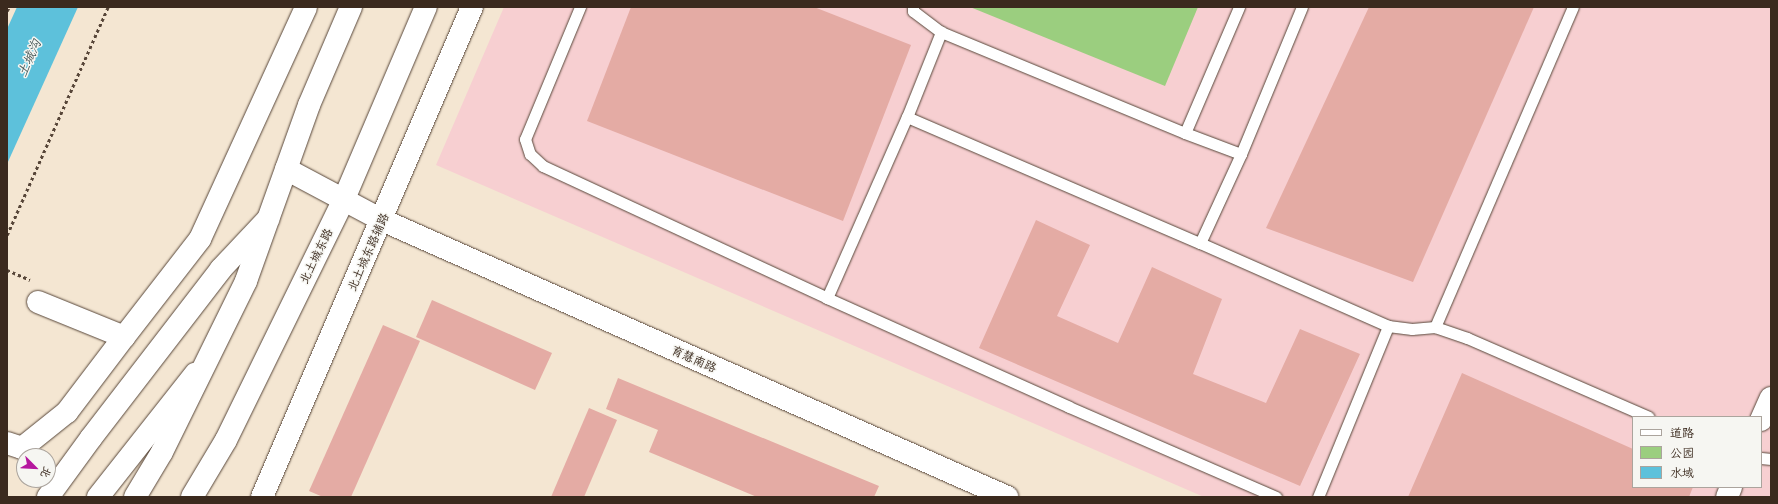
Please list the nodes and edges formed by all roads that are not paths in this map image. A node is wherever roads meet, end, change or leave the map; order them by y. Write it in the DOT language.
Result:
graph roads {
  1 [pos="306,7"];
  2 [pos="351,7"];
  3 [pos="426,7"];
  4 [pos="472,7"];
  5 [pos="580,7"];
  6 [pos="913,7"];
  7 [pos="1239,7"];
  8 [pos="1302,7"];
  9 [pos="1573,7"];
  10 [pos="941,32"];
  11 [pos="907,117"];
  12 [pos="1185,133"];
  13 [pos="1241,154"];
  14 [pos="286,169"];
  15 [pos="344,199"];
  16 [pos="268,219"];
  17 [pos="382,220"];
  18 [pos="1200,243"];
  19 [pos="827,298"];
  20 [pos="38,302"];
  21 [pos="1388,326"];
  22 [pos="1435,327"];
  23 [pos="124,337"];
  24 [pos="209,357"];
  25 [pos="1771,398"];
  26 [pos="1647,416"];
  27 [pos="1762,418"];
  28 [pos="226,440"];
  29 [pos="7,443"];
  30 [pos="263,496"];
  31 [pos="48,497"];
  32 [pos="98,497"];
  33 [pos="136,497"];
  34 [pos="192,497"];
  35 [pos="206,497"];
  36 [pos="1007,497"];
  37 [pos="1276,497"];
  38 [pos="1318,497"];
  1 -- 23 [label="street"];
  2 -- 14 [label="street"];
  3 -- 15 [label="street, 北土城东路"];
  4 -- 17 [label="street, 北土城东路辅路"];
  5 -- 19 [label="lane"];
  6 -- 10 [label="lane"];
  7 -- 12 [label="lane"];
  8 -- 13 [label="lane"];
  9 -- 22 [label="lane"];
  10 -- 11 [label="lane"];
  10 -- 12 [label="lane"];
  11 -- 18 [label="lane"];
  11 -- 19 [label="lane"];
  12 -- 13 [label="lane"];
  13 -- 18 [label="lane"];
  14 -- 15 [label="street, 育慧南路"];
  14 -- 16 [label="street"];
  15 -- 17 [label="street, 育慧南路"];
  15 -- 28 [label="street, 北土城东路"];
  16 -- 24 [label="street"];
  16 -- 31 [label="street"];
  17 -- 30 [label="street, 北土城东路辅路"];
  17 -- 36 [label="street, 育慧南路"];
  18 -- 21 [label="lane"];
  19 -- 37 [label="lane"];
  20 -- 23 [label="street"];
  21 -- 22 [label="lane"];
  21 -- 38 [label="lane"];
  22 -- 26 [label="lane"];
  23 -- 29 [label="street"];
  24 -- 32 [label="street"];
  24 -- 33 [label="street"];
  25 -- 27 [label="street"];
  28 -- 34 [label="street, 北土城东路"];
  28 -- 35 [label="street"];
}
